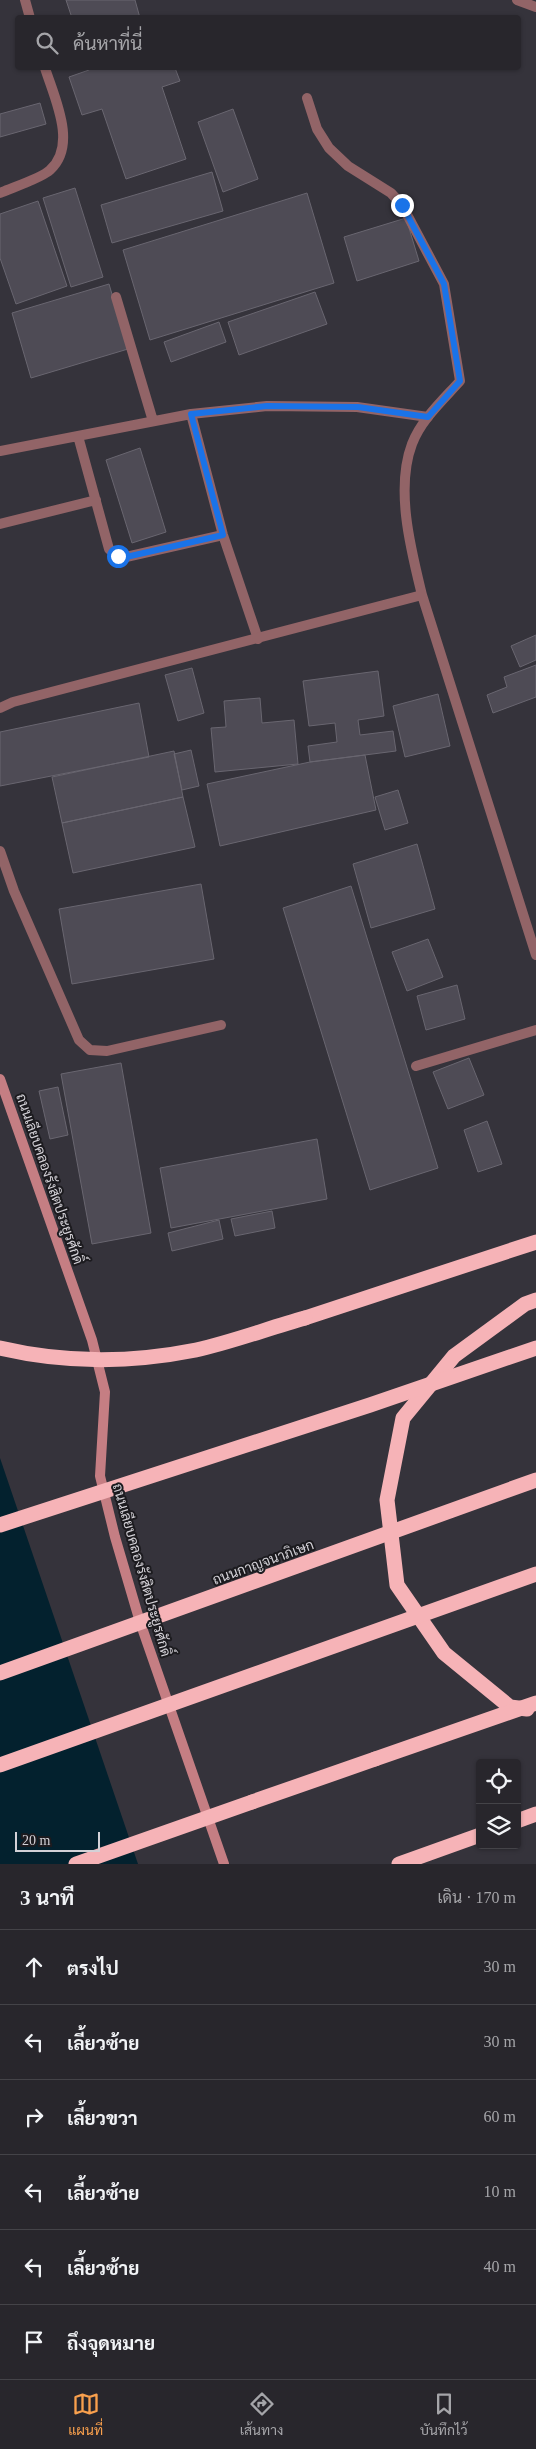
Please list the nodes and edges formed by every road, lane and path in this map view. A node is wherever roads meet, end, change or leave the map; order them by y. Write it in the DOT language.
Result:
graph roads {
  1 [pos="25,0"];
  2 [pos="517,0"];
  3 [pos="536,7"];
  4 [pos="29,15"];
  5 [pos="46,70"];
  6 [pos="307,98"];
  7 [pos="0,193"];
  8 [pos="116,297"];
  9 [pos="191,414"];
  10 [pos="428,417"];
  11 [pos="153,421"];
  12 [pos="78,436"];
  13 [pos="0,450"];
  14 [pos="96,500"];
  15 [pos="0,524"];
  16 [pos="223,535"];
  17 [pos="422,596"];
  18 [pos="258,639"];
  19 [pos="0,708"];
  20 [pos="0,852"];
  21 [pos="536,955"];
  22 [pos="221,1025"];
  23 [pos="536,1030"];
  24 [pos="416,1066"];
  25 [pos="0,1079"];
  26 [pos="536,1242"];
  27 [pos="536,1300"];
  28 [pos="0,1348"];
  29 [pos="536,1348"];
  30 [pos="536,1480"];
  31 [pos="0,1525"];
  32 [pos="536,1574"];
  33 [pos="0,1672"];
  34 [pos="536,1703"];
  35 [pos="536,1711"];
  36 [pos="0,1765"];
  37 [pos="536,1814"];
  38 [pos="521,1820"];
  39 [pos="475,1836"];
  40 [pos="76,1864"];
  41 [pos="224,1864"];
  42 [pos="399,1864"];
  1 -- 4 [label="street"];
  2 -- 3 [label="street"];
  5 -- 7 [label="street"];
  6 -- 10 [label="street"];
  8 -- 11 [label="street"];
  9 -- 10 [label="street"];
  9 -- 11 [label="street"];
  9 -- 16 [label="street"];
  10 -- 17 [label="street"];
  11 -- 12 [label="street"];
  12 -- 13 [label="street"];
  12 -- 14 [label="street"];
  14 -- 15 [label="street"];
  14 -- 16 [label="street"];
  16 -- 18 [label="street"];
  17 -- 18 [label="street"];
  17 -- 21 [label="street"];
  18 -- 19 [label="street"];
  20 -- 22 [label="street"];
  23 -- 24 [label="street"];
  25 -- 41 [label="street, ถนนเลียบคลองรังสิตประยูรศักดิ์"];
  26 -- 28 [label="highway, bridge"];
  27 -- 35 [label="highway"];
  29 -- 31 [label="highway, bridge"];
  30 -- 33 [label="highway, ถนนกาญจนาภิเษก, bridge"];
  32 -- 36 [label="highway, bridge"];
  34 -- 40 [label="highway, bridge"];
  37 -- 38 [label="highway"];
  39 -- 42 [label="highway"];
}
